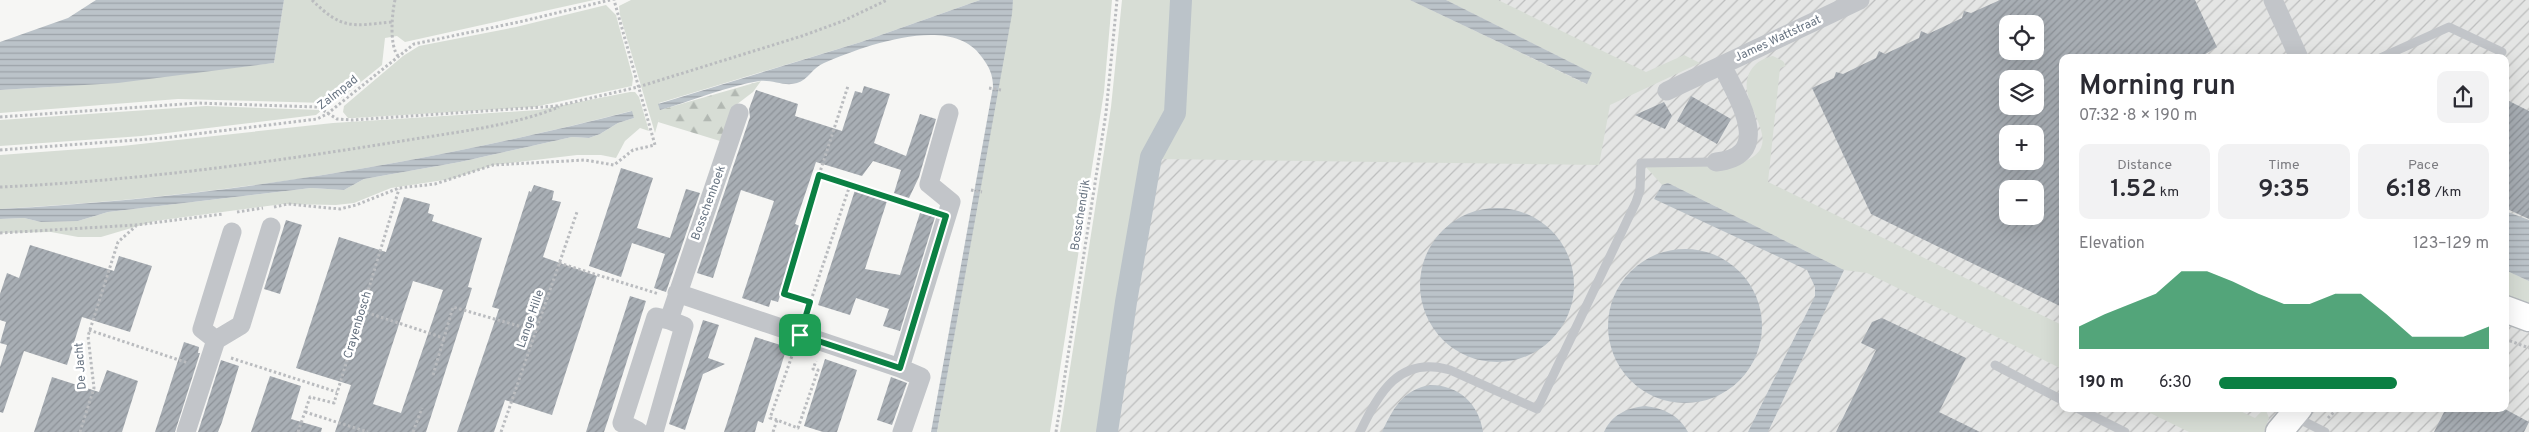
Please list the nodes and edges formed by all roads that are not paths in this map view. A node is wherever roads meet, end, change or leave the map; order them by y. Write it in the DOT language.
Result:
graph roads {
  1 [pos="1860,0"];
  2 [pos="2273,0"];
  3 [pos="2502,52"];
  4 [pos="2297,54"];
  5 [pos="2389,54"];
  6 [pos="1722,65"];
  7 [pos="1667,91"];
  8 [pos="739,113"];
  9 [pos="949,113"];
  10 [pos="1716,162"];
  11 [pos="271,227"];
  12 [pos="232,232"];
  13 [pos="676,296"];
  14 [pos="2509,310"];
  15 [pos="2529,318"];
  16 [pos="669,320"];
  17 [pos="212,354"];
  18 [pos="1995,365"];
  19 [pos="900,368"];
  20 [pos="2059,398"];
  21 [pos="2085,412"];
  22 [pos="2290,419"];
  23 [pos="186,432"];
  24 [pos="643,432"];
  25 [pos="902,432"];
  26 [pos="1360,432"];
  27 [pos="2124,432"];
  28 [pos="2324,432"];
  1 -- 6 [label="street, James Wattstraat"];
  2 -- 4 [label="street"];
  3 -- 5 [label="lane"];
  6 -- 7 [label="street, James Wattstraat"];
  6 -- 10 [label="street, James Wattstraat"];
  8 -- 13 [label="street, Bosschenhoek"];
  9 -- 19 [label="street"];
  10 -- 26 [label="lane"];
  11 -- 17 [label="street"];
  12 -- 17 [label="street"];
  13 -- 16 [label="street, Bosschenhoek"];
  13 -- 19 [label="street"];
  14 -- 15 [label="street"];
  16 -- 24 [label="street"];
  16 -- 24 [label="street"];
  17 -- 23 [label="street"];
  18 -- 20 [label="lane"];
  19 -- 25 [label="street"];
  21 -- 27 [label="lane"];
  22 -- 28 [label="lane"];
}
